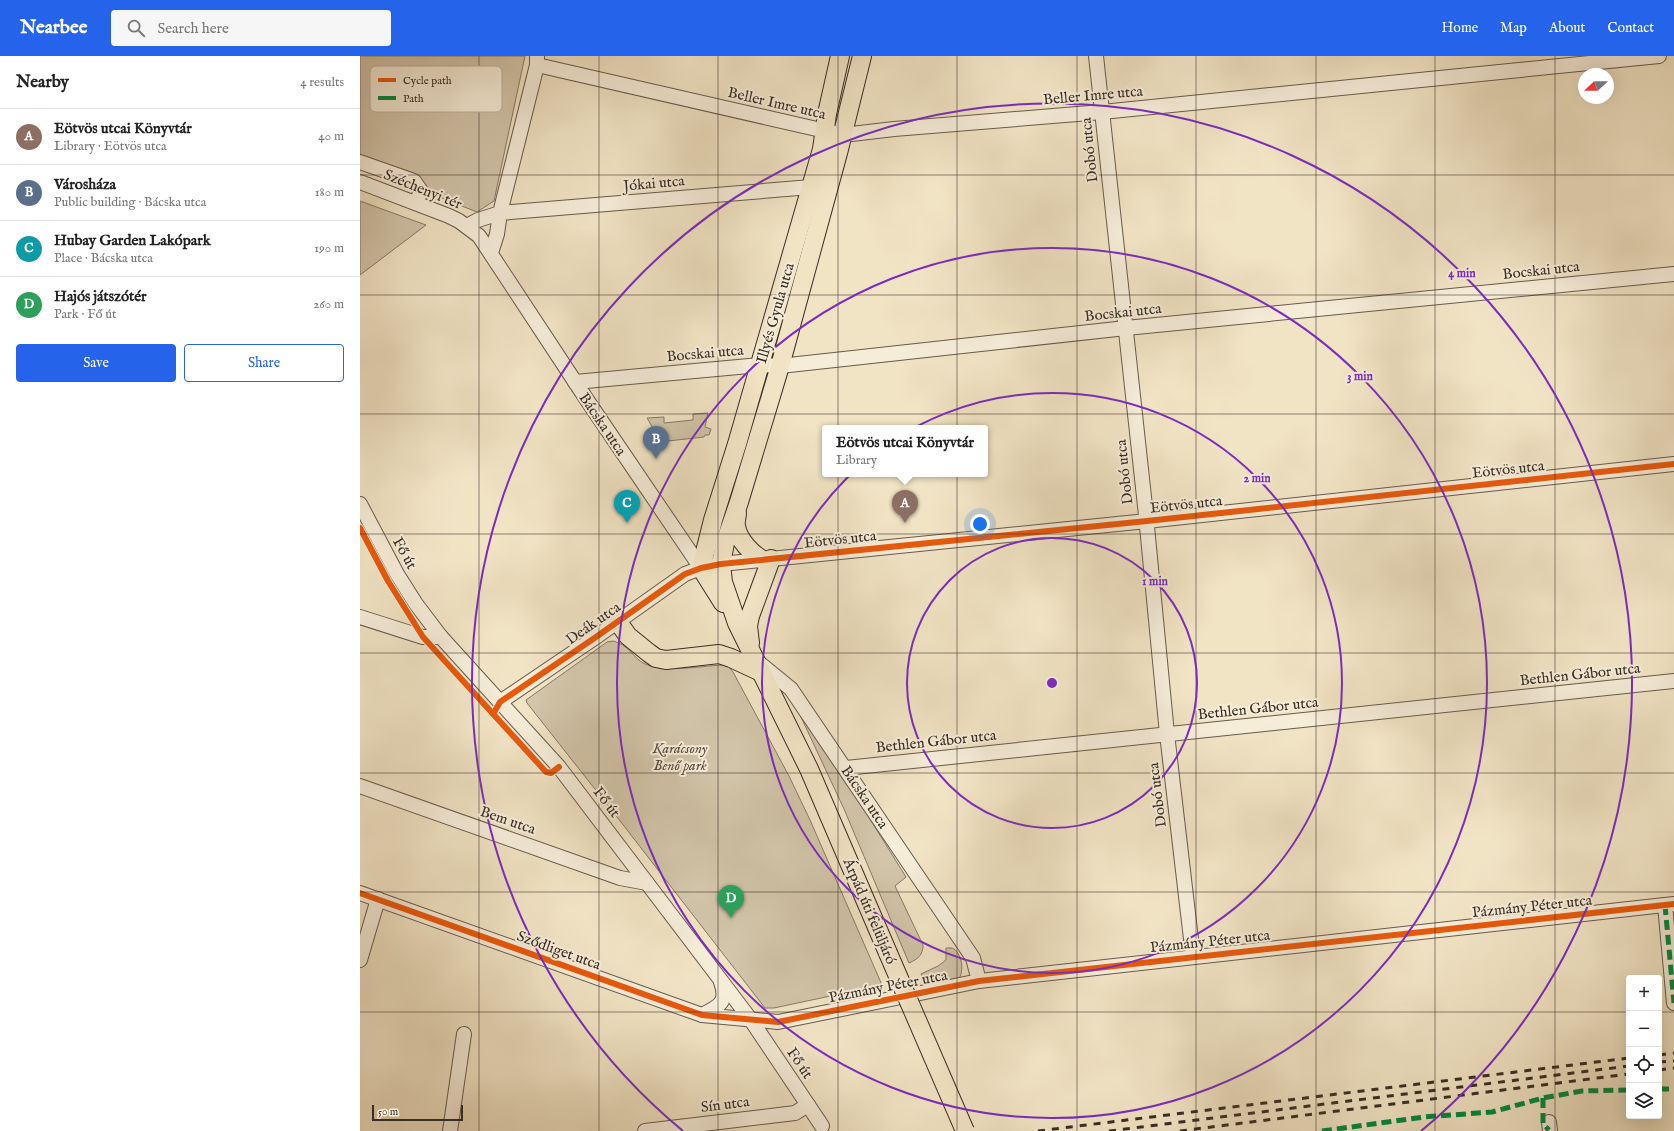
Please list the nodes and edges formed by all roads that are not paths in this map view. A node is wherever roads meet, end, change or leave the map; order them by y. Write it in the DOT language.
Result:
graph roads {
  1 [pos="840,56"];
  2 [pos="862,56"];
  3 [pos="1096,56"];
  4 [pos="1659,56"];
  5 [pos="537,61"];
  6 [pos="1102,112"];
  7 [pos="825,132"];
  8 [pos="843,135"];
  9 [pos="360,162"];
  10 [pos="360,182"];
  11 [pos="811,187"];
  12 [pos="416,203"];
  13 [pos="500,214"];
  14 [pos="467,226"];
  15 [pos="491,254"];
  16 [pos="1674,274"];
  17 [pos="1126,328"];
  18 [pos="760,365"];
  19 [pos="780,366"];
  20 [pos="575,382"];
  21 [pos="1674,464"];
  22 [pos="739,502"];
  23 [pos="360,504"];
  24 [pos="1146,522"];
  25 [pos="767,560"];
  26 [pos="721,564"];
  27 [pos="701,568"];
  28 [pos="360,617"];
  29 [pos="618,622"];
  30 [pos="737,623"];
  31 [pos="441,637"];
  32 [pos="756,661"];
  33 [pos="1674,681"];
  34 [pos="500,702"];
  35 [pos="1167,734"];
  36 [pos="846,768"];
  37 [pos="360,786"];
  38 [pos="647,883"];
  39 [pos="360,893"];
  40 [pos="378,899"];
  41 [pos="1669,904"];
  42 [pos="1193,956"];
  43 [pos="360,960"];
  44 [pos="720,979"];
  45 [pos="979,981"];
  46 [pos="1674,1003"];
  47 [pos="702,1014"];
  48 [pos="751,1020"];
  49 [pos="464,1034"];
  50 [pos="808,1105"];
  51 [pos="822,1126"];
  52 [pos="450,1131"];
  53 [pos="644,1131"];
  54 [pos="965,1131"];
  1 -- 7 [label="main road, Illyés Gyula utca"];
  2 -- 8 [label="main road, Illyés Gyula utca"];
  3 -- 6 [label="street, Dobó utca"];
  4 -- 6 [label="street, Beller Imre utca"];
  5 -- 7 [label="street, Beller Imre utca"];
  5 -- 13 [label="street"];
  6 -- 8 [label="street, Beller Imre utca"];
  6 -- 17 [label="street, Dobó utca"];
  7 -- 8 [label="street, Beller Imre utca"];
  7 -- 11 [label="main road, Illyés Gyula utca"];
  8 -- 19 [label="main road, Illyés Gyula utca"];
  9 -- 12 [label="street"];
  10 -- 12 [label="street, Széchenyi tér"];
  11 -- 13 [label="street, Jókai utca"];
  11 -- 18 [label="main road, Illyés Gyula utca"];
  12 -- 14 [label="street, Széchenyi tér"];
  13 -- 14 [label="street, Széchenyi tér"];
  13 -- 15 [label="street"];
  14 -- 15 [label="street, Bácska utca"];
  15 -- 20 [label="street, Bácska utca"];
  16 -- 17 [label="street, Bocskai utca"];
  17 -- 19 [label="street, Bocskai utca"];
  17 -- 24 [label="street, Dobó utca"];
  18 -- 19 [label="street, Bocskai utca"];
  18 -- 20 [label="street, Bocskai utca"];
  18 -- 27 [label="main road, Illyés Gyula utca"];
  19 -- 22 [label="main road, Illyés Gyula utca"];
  20 -- 27 [label="street, Bácska utca"];
  21 -- 24 [label="street, Eötvös utca"];
  22 -- 25 [label="main road"];
  22 -- 26 [label="main road, Illyés Gyula utca"];
  23 -- 31 [label="street, Fő út"];
  24 -- 25 [label="street, Eötvös utca"];
  24 -- 35 [label="street, Dobó utca"];
  25 -- 26 [label="street, Eötvös utca"];
  25 -- 32 [label="main road"];
  26 -- 27 [label="street, Eötvös utca"];
  26 -- 30 [label="main road, Bácska utca"];
  27 -- 29 [label="street, Deák utca"];
  27 -- 30 [label="main road, Bácska utca"];
  28 -- 31 [label="street"];
  29 -- 32 [label="main road"];
  29 -- 34 [label="street, Deák utca"];
  30 -- 32 [label="main road, Bácska utca"];
  31 -- 34 [label="street, Fő út"];
  32 -- 36 [label="street, Bácska utca"];
  32 -- 54 [label="main road, Árpád úti felüljáró, bridge"];
  33 -- 35 [label="street, Bethlen Gábor utca"];
  34 -- 38 [label="street, Fő út"];
  35 -- 36 [label="street, Bethlen Gábor utca"];
  35 -- 42 [label="street, Dobó utca"];
  36 -- 45 [label="street, Bácska utca"];
  37 -- 38 [label="street, Bem utca"];
  38 -- 44 [label="street, Fő út"];
  39 -- 40 [label="street, Sződliget utca"];
  40 -- 43 [label="street"];
  40 -- 47 [label="street, Sződliget utca"];
  41 -- 42 [label="street, Pázmány Péter utca"];
  41 -- 46 [label="street"];
  42 -- 45 [label="street, Pázmány Péter utca"];
  44 -- 47 [label="street"];
  44 -- 48 [label="street, Fő út"];
  45 -- 48 [label="street, Pázmány Péter utca"];
  47 -- 48 [label="street, Sződliget utca"];
  48 -- 50 [label="street, Fő út"];
  49 -- 52 [label="street"];
  50 -- 51 [label="street, Fő út"];
  50 -- 53 [label="street, Sín utca"];
}
